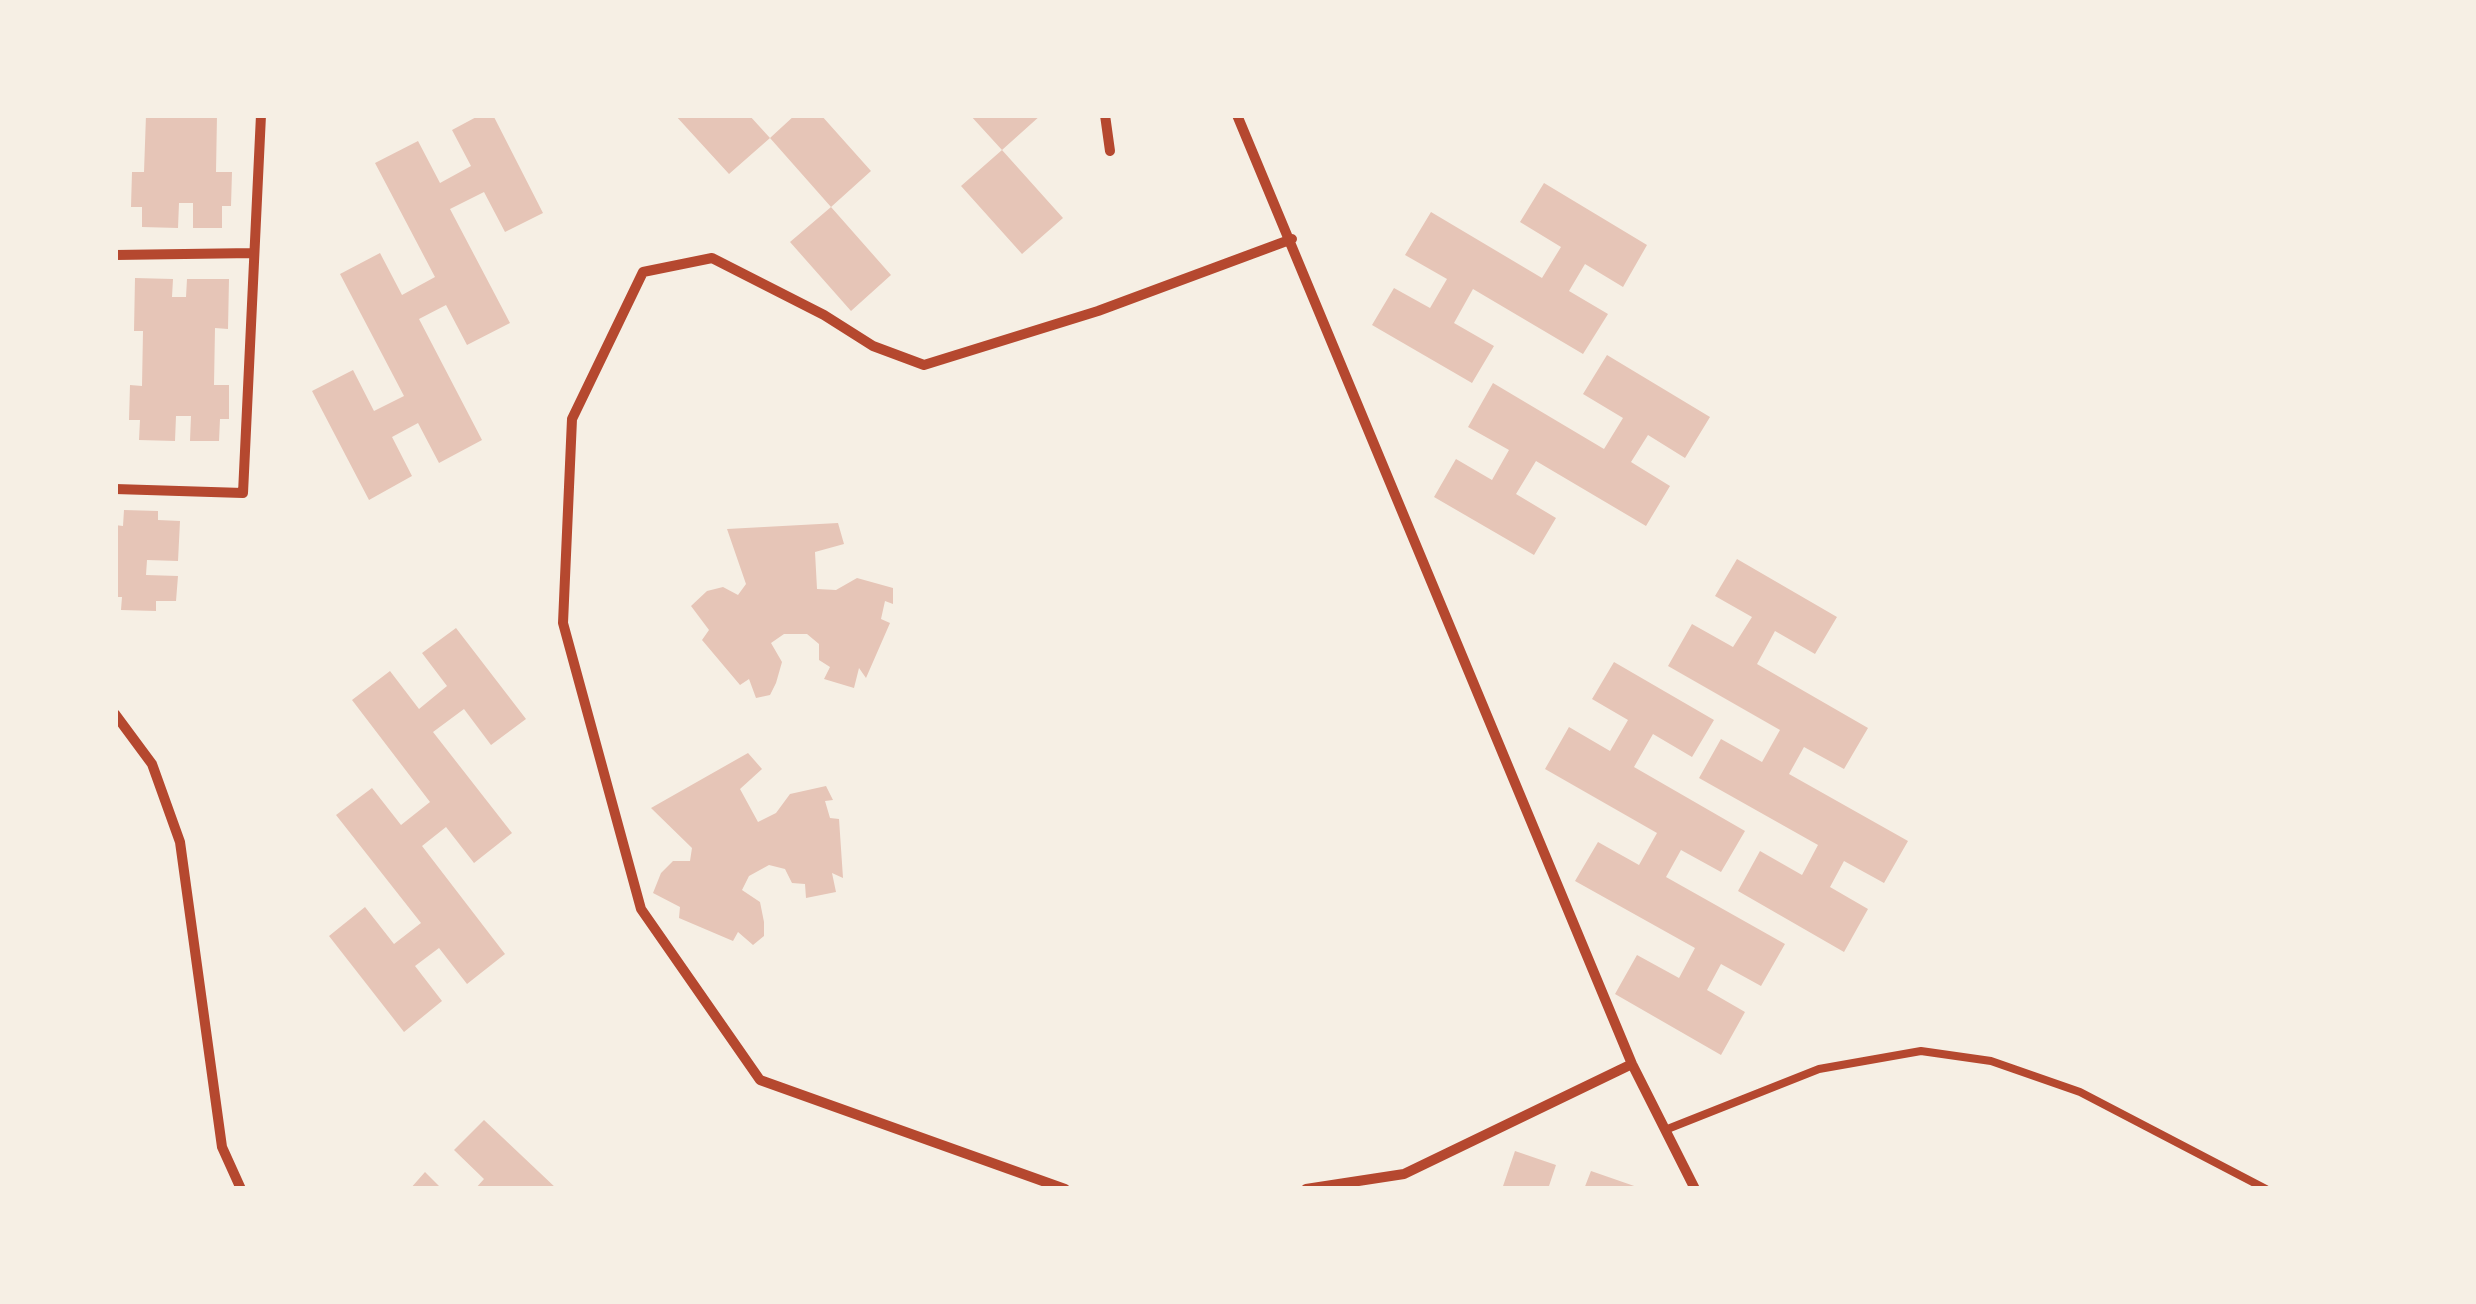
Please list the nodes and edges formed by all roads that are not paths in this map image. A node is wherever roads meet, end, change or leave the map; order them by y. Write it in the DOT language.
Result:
graph roads {
  1 [pos="261,115"];
  2 [pos="1105,115"];
  3 [pos="1237,115"];
  4 [pos="1110,151"];
  5 [pos="1292,239"];
  6 [pos="254,252"];
  7 [pos="115,256"];
  8 [pos="115,489"];
  9 [pos="115,714"];
  10 [pos="1632,1064"];
  11 [pos="1665,1130"];
  12 [pos="1404,1174"];
  13 [pos="241,1189"];
  14 [pos="1065,1189"];
  15 [pos="1306,1189"];
  16 [pos="1404,1189"];
  17 [pos="1694,1189"];
  18 [pos="2266,1189"];
  1 -- 6 [label="street"];
  2 -- 4 [label="street"];
  3 -- 5 [label="street"];
  5 -- 10 [label="street"];
  5 -- 14 [label="street"];
  6 -- 7 [label="street"];
  6 -- 8 [label="street"];
  9 -- 13 [label="street"];
  10 -- 11 [label="street"];
  10 -- 12 [label="street"];
  11 -- 17 [label="street"];
  11 -- 18 [label="lane"];
  12 -- 15 [label="street"];
  12 -- 16 [label="street"];
}
